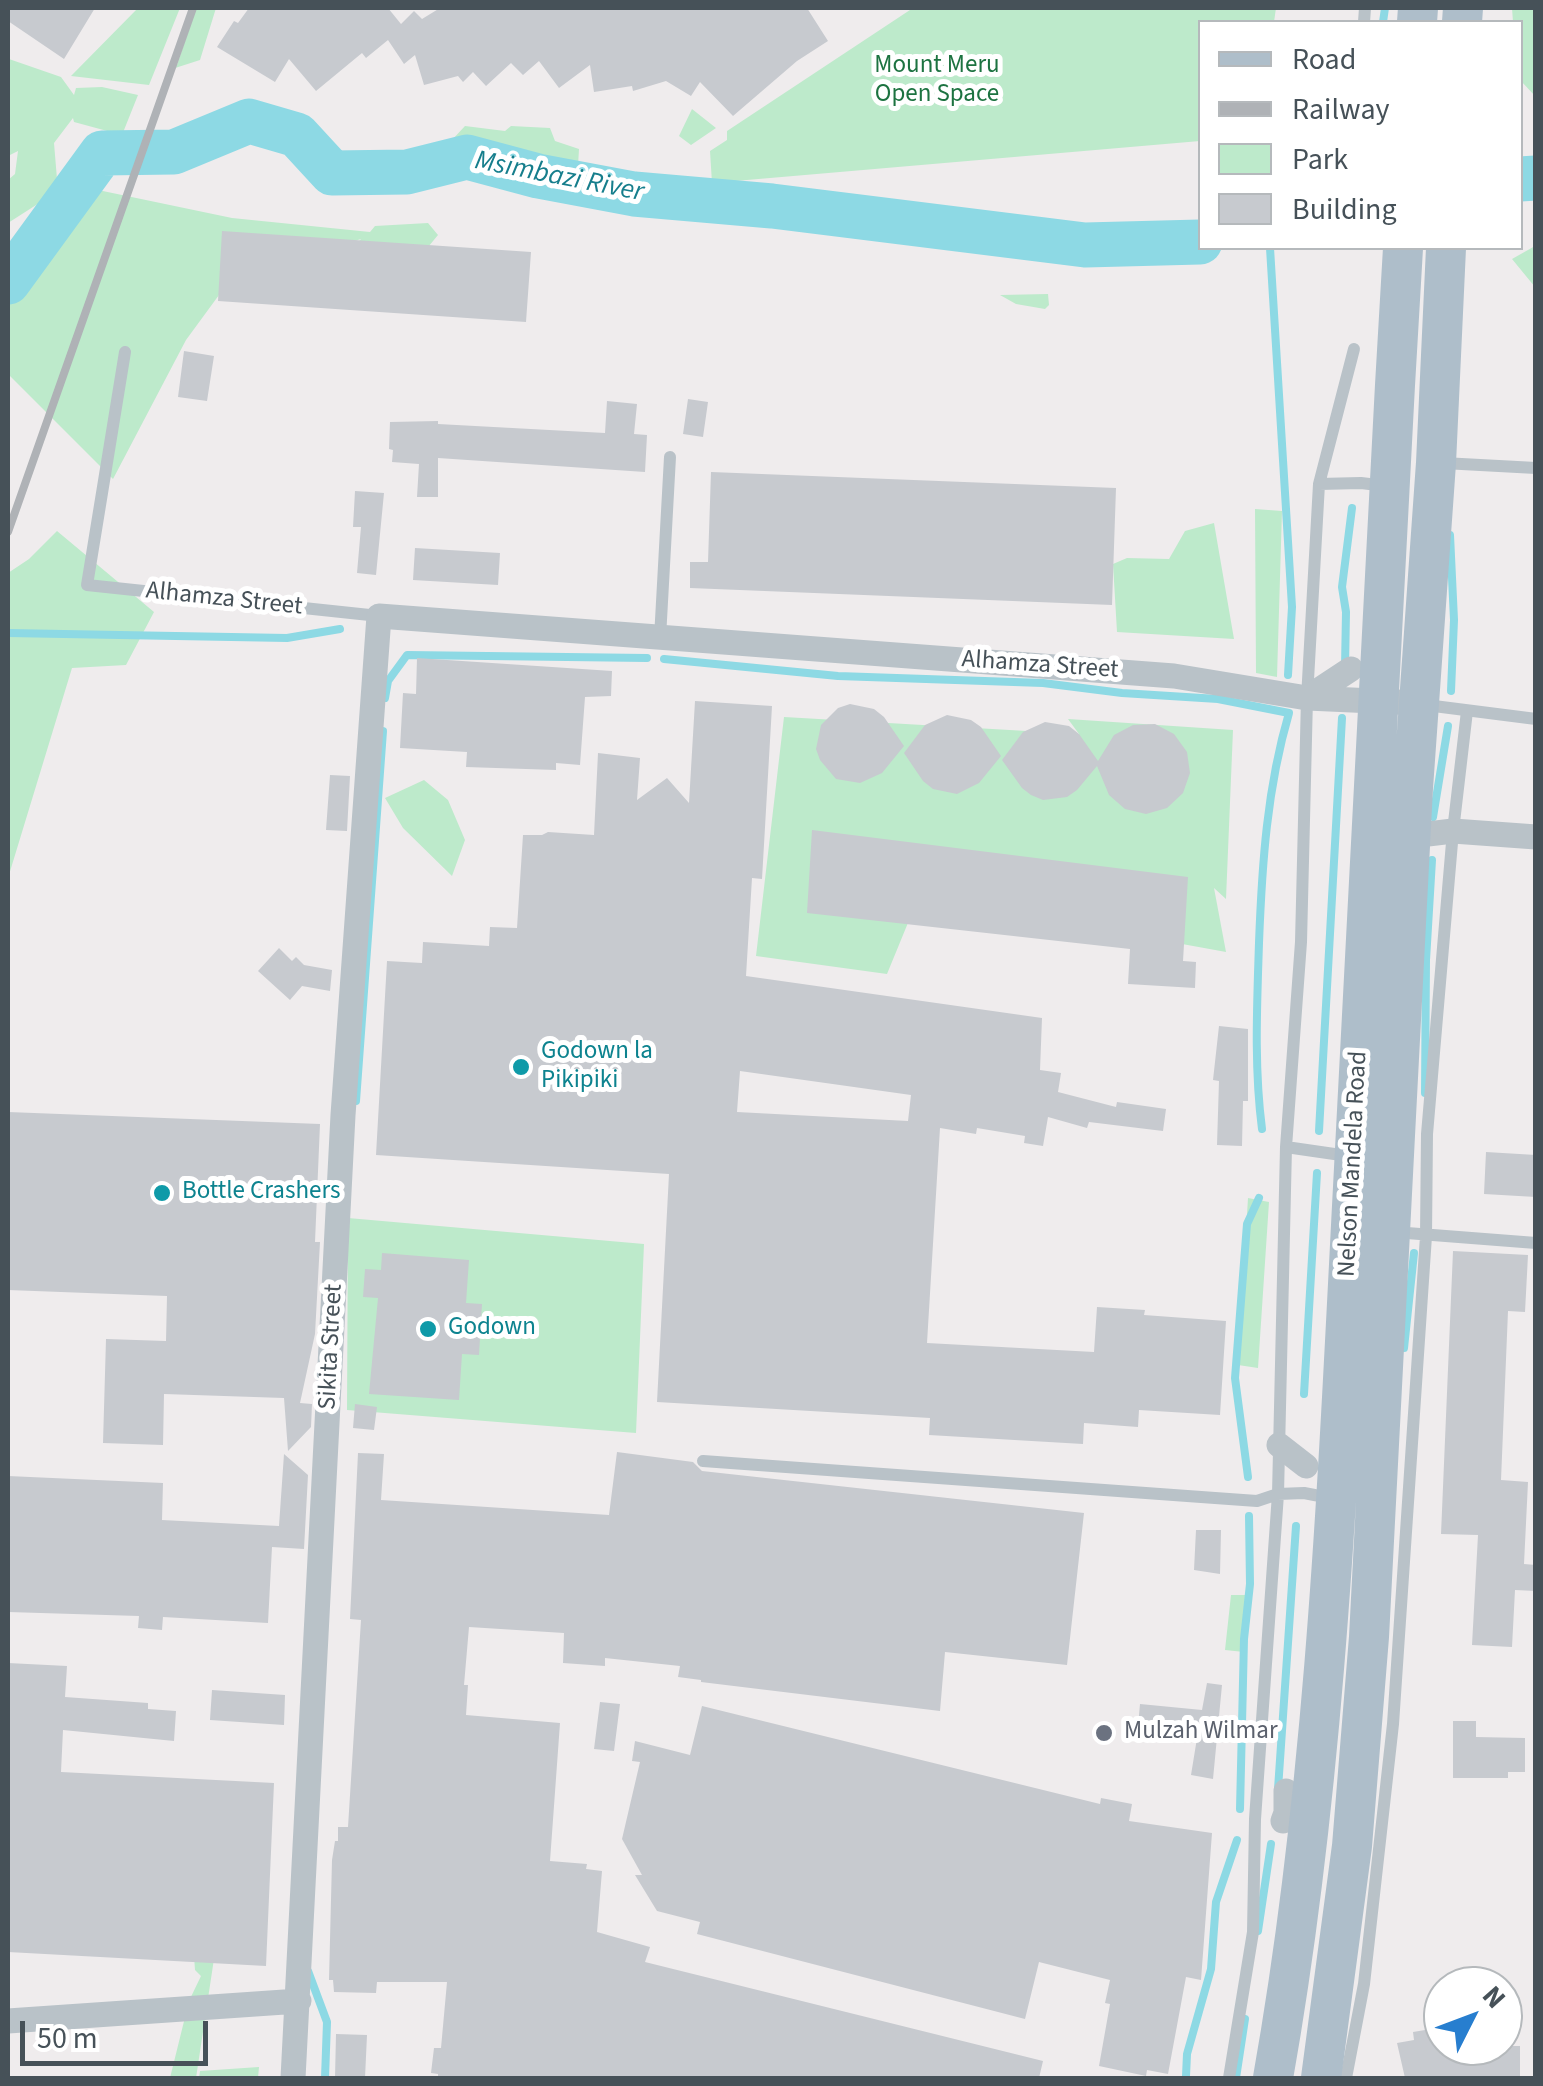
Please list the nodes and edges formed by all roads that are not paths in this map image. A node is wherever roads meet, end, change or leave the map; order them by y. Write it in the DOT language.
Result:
graph roads {
  1 [pos="1403,250"];
  2 [pos="1446,250"];
  3 [pos="1354,349"];
  4 [pos="125,352"];
  5 [pos="670,457"];
  6 [pos="1436,463"];
  7 [pos="1536,468"];
  8 [pos="1319,484"];
  9 [pos="1389,487"];
  10 [pos="379,616"];
  11 [pos="660,638"];
  12 [pos="1351,669"];
  13 [pos="1307,698"];
  14 [pos="1376,700"];
  15 [pos="1419,704"];
  16 [pos="1467,710"];
  17 [pos="1536,719"];
  18 [pos="1453,831"];
  19 [pos="1411,836"];
  20 [pos="1536,837"];
  21 [pos="1286,1147"];
  22 [pos="1355,1157"];
  23 [pos="1408,1234"];
  24 [pos="1536,1244"];
  25 [pos="1279,1445"];
  26 [pos="702,1460"];
  27 [pos="1306,1466"];
  28 [pos="1278,1494"];
  29 [pos="1337,1500"];
  30 [pos="1384,1641"];
  31 [pos="1286,1792"];
  32 [pos="1255,1819"];
  33 [pos="1296,1830"];
  34 [pos="299,2001"];
  35 [pos="8,2022"];
  36 [pos="293,2078"];
  37 [pos="1230,2078"];
  38 [pos="1273,2078"];
  39 [pos="1321,2078"];
  40 [pos="1346,2078"];
  1 -- 9 [label="main road, Nelson Mandela Road"];
  2 -- 6 [label="main road, Nelson Mandela Road"];
  3 -- 8 [label="lane"];
  4 -- 10 [label="lane, Alhamza Street"];
  5 -- 11 [label="lane"];
  6 -- 7 [label="lane"];
  6 -- 15 [label="main road, Nelson Mandela Road"];
  8 -- 9 [label="lane"];
  8 -- 13 [label="lane"];
  9 -- 14 [label="main road, Nelson Mandela Road"];
  10 -- 11 [label="street, Alhamza Street"];
  10 -- 34 [label="street, Sikita Street"];
  11 -- 13 [label="street, Alhamza Street"];
  12 -- 13 [label="street"];
  13 -- 14 [label="street, Alhamza Street"];
  13 -- 21 [label="lane"];
  14 -- 15 [label="street, Alhamza Street"];
  14 -- 22 [label="main road, Nelson Mandela Road"];
  15 -- 16 [label="lane"];
  15 -- 19 [label="main road, Nelson Mandela Road"];
  16 -- 17 [label="lane"];
  16 -- 18 [label="lane"];
  18 -- 19 [label="street"];
  18 -- 20 [label="street"];
  18 -- 23 [label="lane"];
  19 -- 23 [label="main road, Nelson Mandela Road"];
  21 -- 22 [label="lane"];
  21 -- 25 [label="lane"];
  22 -- 29 [label="main road, Nelson Mandela Road"];
  23 -- 24 [label="lane"];
  23 -- 30 [label="main road, Nelson Mandela Road"];
  25 -- 27 [label="street"];
  25 -- 28 [label="lane"];
  26 -- 28 [label="lane"];
  28 -- 29 [label="lane"];
  28 -- 32 [label="lane"];
  29 -- 33 [label="main road, Nelson Mandela Road"];
  30 -- 39 [label="main road, Nelson Mandela Road"];
  30 -- 40 [label="lane"];
  31 -- 33 [label="street"];
  32 -- 33 [label="lane"];
  32 -- 37 [label="lane"];
  33 -- 38 [label="main road, Nelson Mandela Road"];
  34 -- 35 [label="street"];
  34 -- 36 [label="street, Sikita Street"];
}
